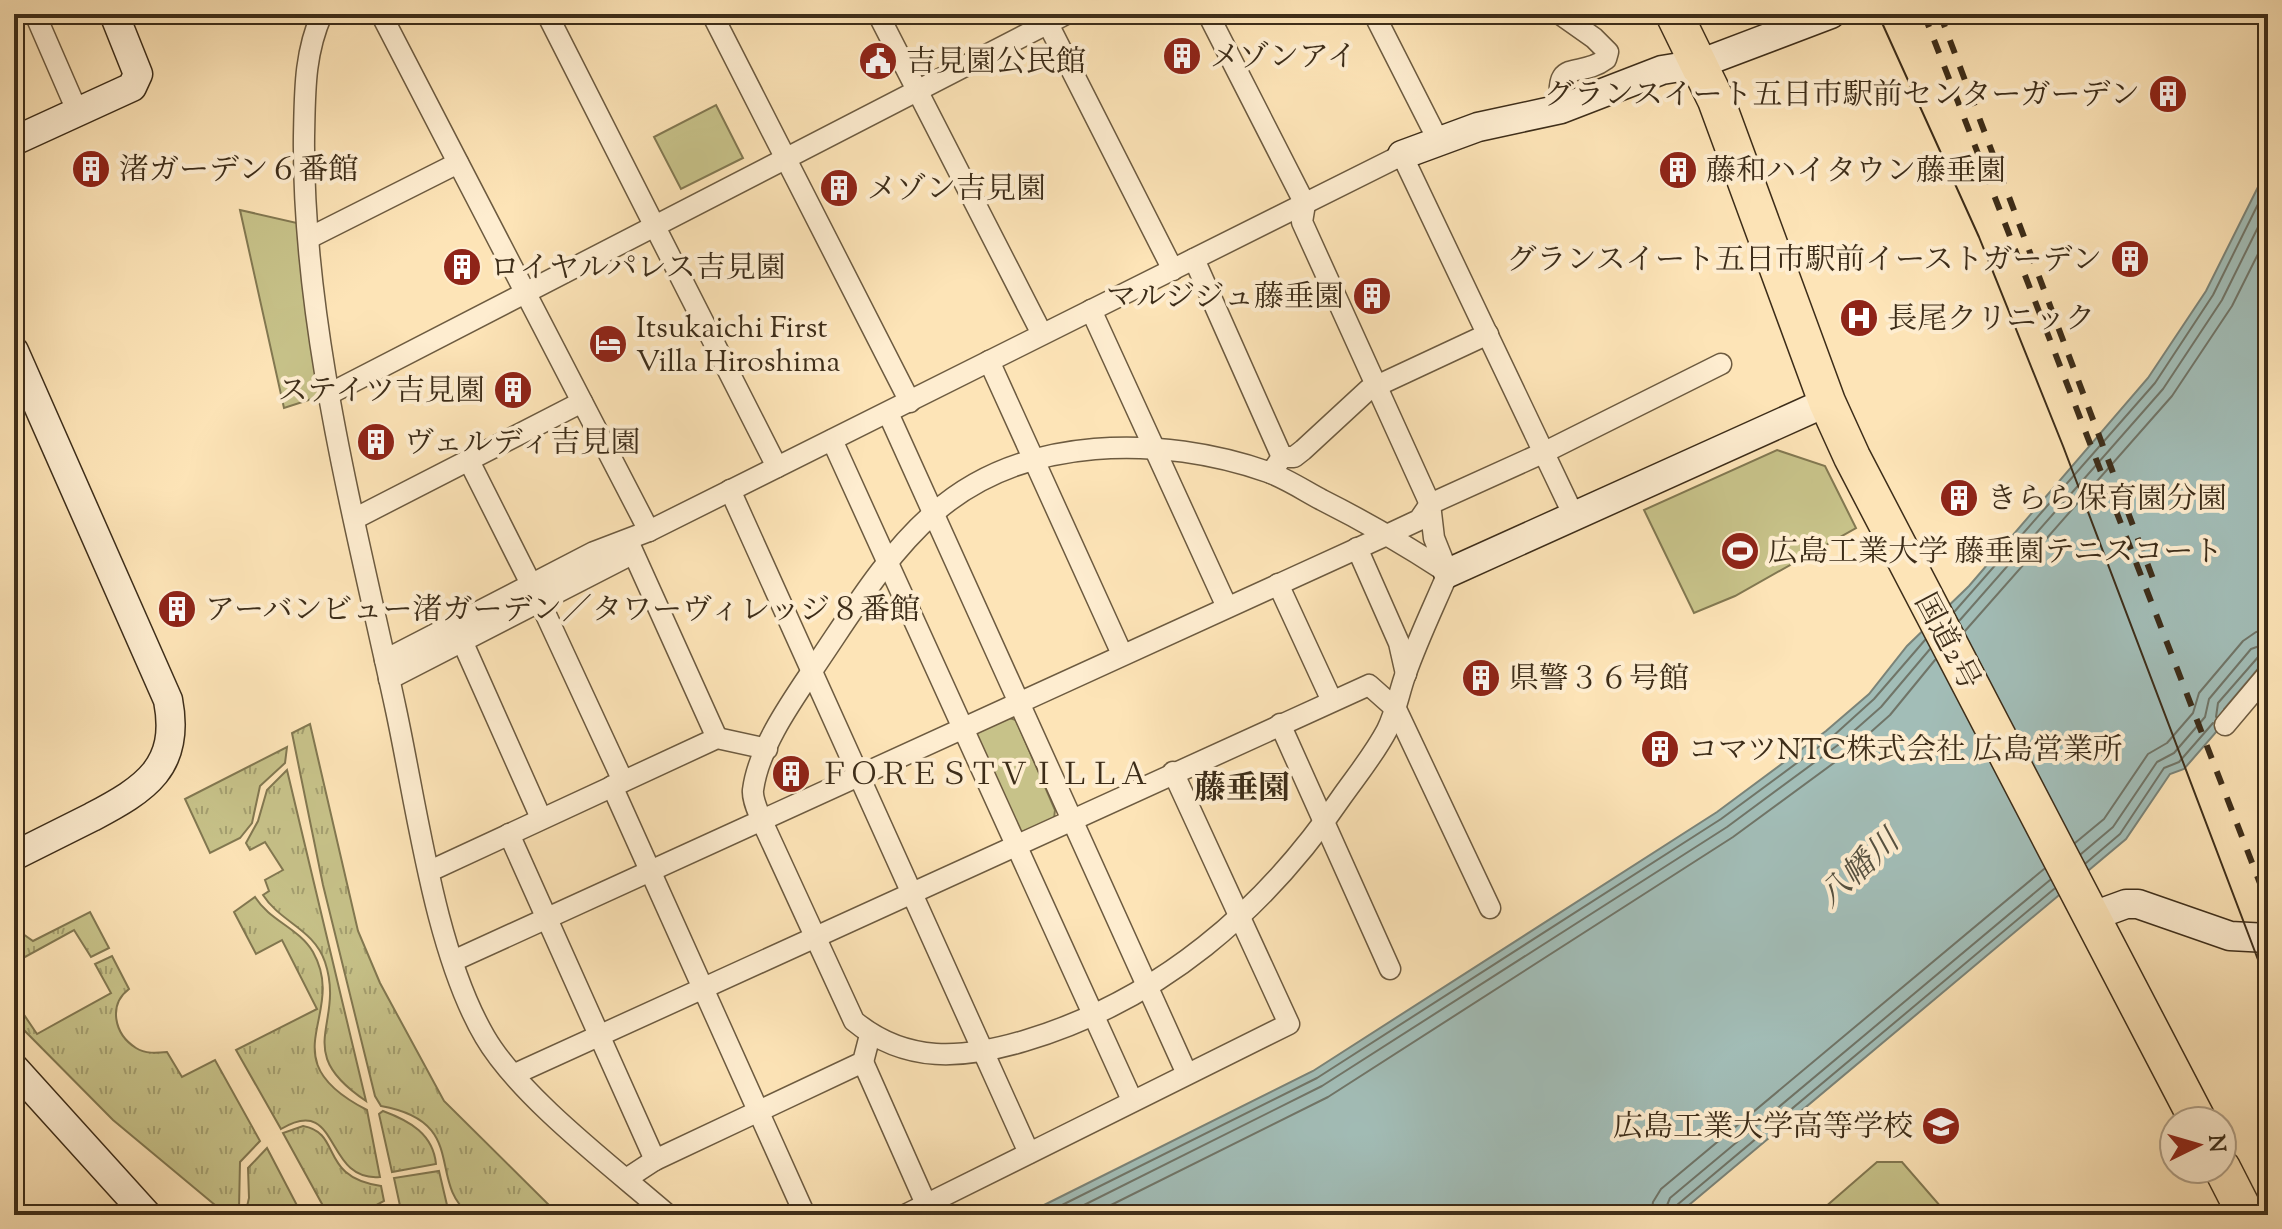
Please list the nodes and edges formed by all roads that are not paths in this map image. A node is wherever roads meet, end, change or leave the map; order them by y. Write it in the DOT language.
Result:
graph roads {
  1 [pos="35,14"];
  2 [pos="114,14"];
  3 [pos="322,14"];
  4 [pos="381,14"];
  5 [pos="547,14"];
  6 [pos="712,14"];
  7 [pos="878,14"];
  8 [pos="1208,14"];
  9 [pos="1374,14"];
  10 [pos="1560,14"];
  11 [pos="1674,14"];
  12 [pos="1831,14"];
  13 [pos="1049,16"];
  14 [pos="1699,64"];
  15 [pos="913,84"];
  16 [pos="1561,109"];
  17 [pos="78,113"];
  18 [pos="1438,140"];
  19 [pos="14,141"];
  20 [pos="782,152"];
  21 [pos="1402,155"];
  22 [pos="458,163"];
  23 [pos="1305,204"];
  24 [pos="652,219"];
  25 [pos="309,238"];
  26 [pos="1194,259"];
  27 [pos="1173,270"];
  28 [pos="521,286"];
  29 [pos="1091,310"];
  30 [pos="1042,334"];
  31 [pos="1488,334"];
  32 [pos="14,351"];
  33 [pos="989,361"];
  34 [pos="1721,364"];
  35 [pos="1377,385"];
  36 [pos="330,387"];
  37 [pos="582,402"];
  38 [pos="910,402"];
  39 [pos="1827,402"];
  40 [pos="888,413"];
  41 [pos="832,440"];
  42 [pos="1155,448"];
  43 [pos="1545,452"];
  44 [pos="468,459"];
  45 [pos="1033,460"];
  46 [pos="1277,465"];
  47 [pos="777,467"];
  48 [pos="730,490"];
  49 [pos="1430,504"];
  50 [pos="934,512"];
  51 [pos="1573,514"];
  52 [pos="356,518"];
  53 [pos="649,531"];
  54 [pos="1389,534"];
  55 [pos="630,547"];
  56 [pos="1357,548"];
  57 [pos="887,565"];
  58 [pos="1448,573"];
  59 [pos="1278,584"];
  60 [pos="536,593"];
  61 [pos="1227,607"];
  62 [pos="463,643"];
  63 [pos="1122,654"];
  64 [pos="387,670"];
  65 [pos="812,671"];
  66 [pos="1406,674"];
  67 [pos="2268,674"];
  68 [pos="1332,701"];
  69 [pos="1019,702"];
  70 [pos="1396,709"];
  71 [pos="1280,724"];
  72 [pos="2225,725"];
  73 [pos="964,727"];
  74 [pos="717,738"];
  75 [pos="767,749"];
  76 [pos="1173,772"];
  77 [pos="859,774"];
  78 [pos="617,783"];
  79 [pos="541,818"];
  80 [pos="761,819"];
  81 [pos="1071,820"];
  82 [pos="1324,823"];
  83 [pos="509,834"];
  84 [pos="1016,845"];
  85 [pos="14,856"];
  86 [pos="650,869"];
  87 [pos="430,871"];
  88 [pos="912,892"];
  89 [pos="1490,908"];
  90 [pos="2093,916"];
  91 [pos="1241,917"];
  92 [pos="546,918"];
  93 [pos="813,935"];
  94 [pos="2268,938"];
  95 [pos="453,961"];
  96 [pos="1390,969"];
  97 [pos="703,987"];
  98 [pos="1148,988"];
  99 [pos="1094,1016"];
  100 [pos="599,1034"];
  101 [pos="870,1035"];
  102 [pos="984,1051"];
  103 [pos="863,1062"];
  104 [pos="14,1068"];
  105 [pos="515,1074"];
  106 [pos="1187,1074"];
  107 [pos="1132,1100"];
  108 [pos="2190,1105"];
  109 [pos="758,1111"];
  110 [pos="1029,1153"];
  111 [pos="655,1160"];
  112 [pos="626,1179"];
  113 [pos="2231,1185"];
  114 [pos="926,1204"];
  115 [pos="147,1215"];
  116 [pos="668,1215"];
  117 [pos="805,1215"];
  118 [pos="905,1215"];
  119 [pos="2246,1215"];
  1 -- 17 [label="street"];
  2 -- 17 [label="street"];
  3 -- 25 [label="street"];
  4 -- 22 [label="street"];
  5 -- 24 [label="street"];
  6 -- 20 [label="street"];
  7 -- 15 [label="street"];
  8 -- 23 [label="street"];
  9 -- 18 [label="street"];
  10 -- 16 [label="street"];
  11 -- 14 [label="highway, 国道2号"];
  12 -- 14 [label="street"];
  13 -- 15 [label="street"];
  13 -- 27 [label="street"];
  14 -- 16 [label="street"];
  14 -- 39 [label="highway, 国道2号"];
  15 -- 20 [label="street"];
  15 -- 30 [label="street"];
  16 -- 18 [label="street"];
  17 -- 19 [label="street"];
  18 -- 21 [label="street"];
  20 -- 24 [label="street"];
  20 -- 38 [label="street"];
  21 -- 23 [label="street"];
  21 -- 31 [label="street"];
  22 -- 25 [label="street"];
  22 -- 28 [label="street"];
  23 -- 26 [label="street"];
  23 -- 35 [label="street"];
  24 -- 28 [label="street"];
  24 -- 47 [label="street"];
  25 -- 36 [label="street"];
  26 -- 27 [label="street"];
  26 -- 46 [label="street"];
  27 -- 29 [label="street"];
  28 -- 36 [label="street"];
  28 -- 37 [label="street"];
  29 -- 30 [label="street"];
  29 -- 42 [label="street"];
  30 -- 33 [label="street"];
  31 -- 35 [label="street"];
  31 -- 43 [label="street"];
  32 -- 85 [label="street"];
  33 -- 38 [label="street"];
  33 -- 45 [label="street"];
  34 -- 43 [label="street"];
  35 -- 46 [label="street"];
  35 -- 49 [label="street"];
  36 -- 52 [label="street"];
  37 -- 44 [label="street"];
  37 -- 53 [label="street"];
  38 -- 40 [label="street"];
  39 -- 51 [label="street"];
  39 -- 90 [label="highway, 国道2号"];
  40 -- 41 [label="street"];
  40 -- 50 [label="street"];
  41 -- 47 [label="street"];
  41 -- 57 [label="street"];
  42 -- 45 [label="street"];
  42 -- 46 [label="street"];
  42 -- 61 [label="street"];
  43 -- 49 [label="street"];
  43 -- 51 [label="street"];
  44 -- 52 [label="street"];
  44 -- 60 [label="street"];
  45 -- 50 [label="street"];
  45 -- 63 [label="street"];
  46 -- 54 [label="street"];
  47 -- 48 [label="street"];
  48 -- 53 [label="street"];
  48 -- 65 [label="street"];
  49 -- 54 [label="street"];
  49 -- 58 [label="street"];
  50 -- 57 [label="street"];
  50 -- 69 [label="street"];
  51 -- 58 [label="street"];
  52 -- 64 [label="street"];
  53 -- 55 [label="street"];
  54 -- 56 [label="street"];
  54 -- 58 [label="street"];
  55 -- 60 [label="street"];
  55 -- 74 [label="street"];
  56 -- 59 [label="street"];
  56 -- 66 [label="street"];
  57 -- 65 [label="street"];
  57 -- 73 [label="street"];
  58 -- 66 [label="street"];
  59 -- 61 [label="street"];
  59 -- 68 [label="street"];
  60 -- 62 [label="street"];
  60 -- 64 [label="street"];
  60 -- 78 [label="street"];
  61 -- 63 [label="street"];
  62 -- 64 [label="street"];
  62 -- 79 [label="street"];
  63 -- 69 [label="street"];
  64 -- 87 [label="street"];
  65 -- 75 [label="street"];
  65 -- 77 [label="street"];
  66 -- 70 [label="street"];
  67 -- 72 [label="street"];
  68 -- 70 [label="street"];
  68 -- 71 [label="street"];
  69 -- 73 [label="street"];
  69 -- 81 [label="street"];
  70 -- 82 [label="street"];
  70 -- 89 [label="street"];
  71 -- 76 [label="street"];
  71 -- 82 [label="street"];
  73 -- 77 [label="street"];
  73 -- 84 [label="street"];
  74 -- 75 [label="street"];
  74 -- 78 [label="street"];
  75 -- 80 [label="street"];
  76 -- 81 [label="street"];
  76 -- 91 [label="street"];
  77 -- 80 [label="street"];
  77 -- 88 [label="street"];
  78 -- 79 [label="street"];
  78 -- 86 [label="street"];
  79 -- 83 [label="street"];
  80 -- 86 [label="street"];
  80 -- 93 [label="street"];
  81 -- 84 [label="street"];
  81 -- 98 [label="street"];
  82 -- 91 [label="street"];
  82 -- 96 [label="street"];
  83 -- 87 [label="street"];
  83 -- 92 [label="street"];
  84 -- 88 [label="street"];
  84 -- 99 [label="street"];
  86 -- 92 [label="street"];
  86 -- 97 [label="street"];
  87 -- 95 [label="street"];
  88 -- 93 [label="street"];
  88 -- 102 [label="street"];
  90 -- 94 [label="street"];
  90 -- 108 [label="highway, 国道2号"];
  91 -- 98 [label="street"];
  91 -- 106 [label="street"];
  92 -- 95 [label="street"];
  92 -- 100 [label="street"];
  93 -- 97 [label="street"];
  93 -- 101 [label="street"];
  95 -- 105 [label="street"];
  97 -- 100 [label="street"];
  97 -- 109 [label="street"];
  98 -- 99 [label="street"];
  98 -- 106 [label="street"];
  99 -- 102 [label="street"];
  99 -- 107 [label="street"];
  100 -- 105 [label="street"];
  100 -- 111 [label="street"];
  101 -- 102 [label="street"];
  101 -- 103 [label="street"];
  102 -- 110 [label="street"];
  103 -- 109 [label="street"];
  103 -- 114 [label="street"];
  104 -- 115 [label="street"];
  105 -- 112 [label="street"];
  106 -- 107 [label="street"];
  107 -- 110 [label="street"];
  109 -- 111 [label="street"];
  109 -- 117 [label="street"];
  110 -- 114 [label="street"];
  111 -- 112 [label="street"];
  112 -- 116 [label="street"];
  113 -- 119 [label="highway"];
  114 -- 118 [label="street"];
}
